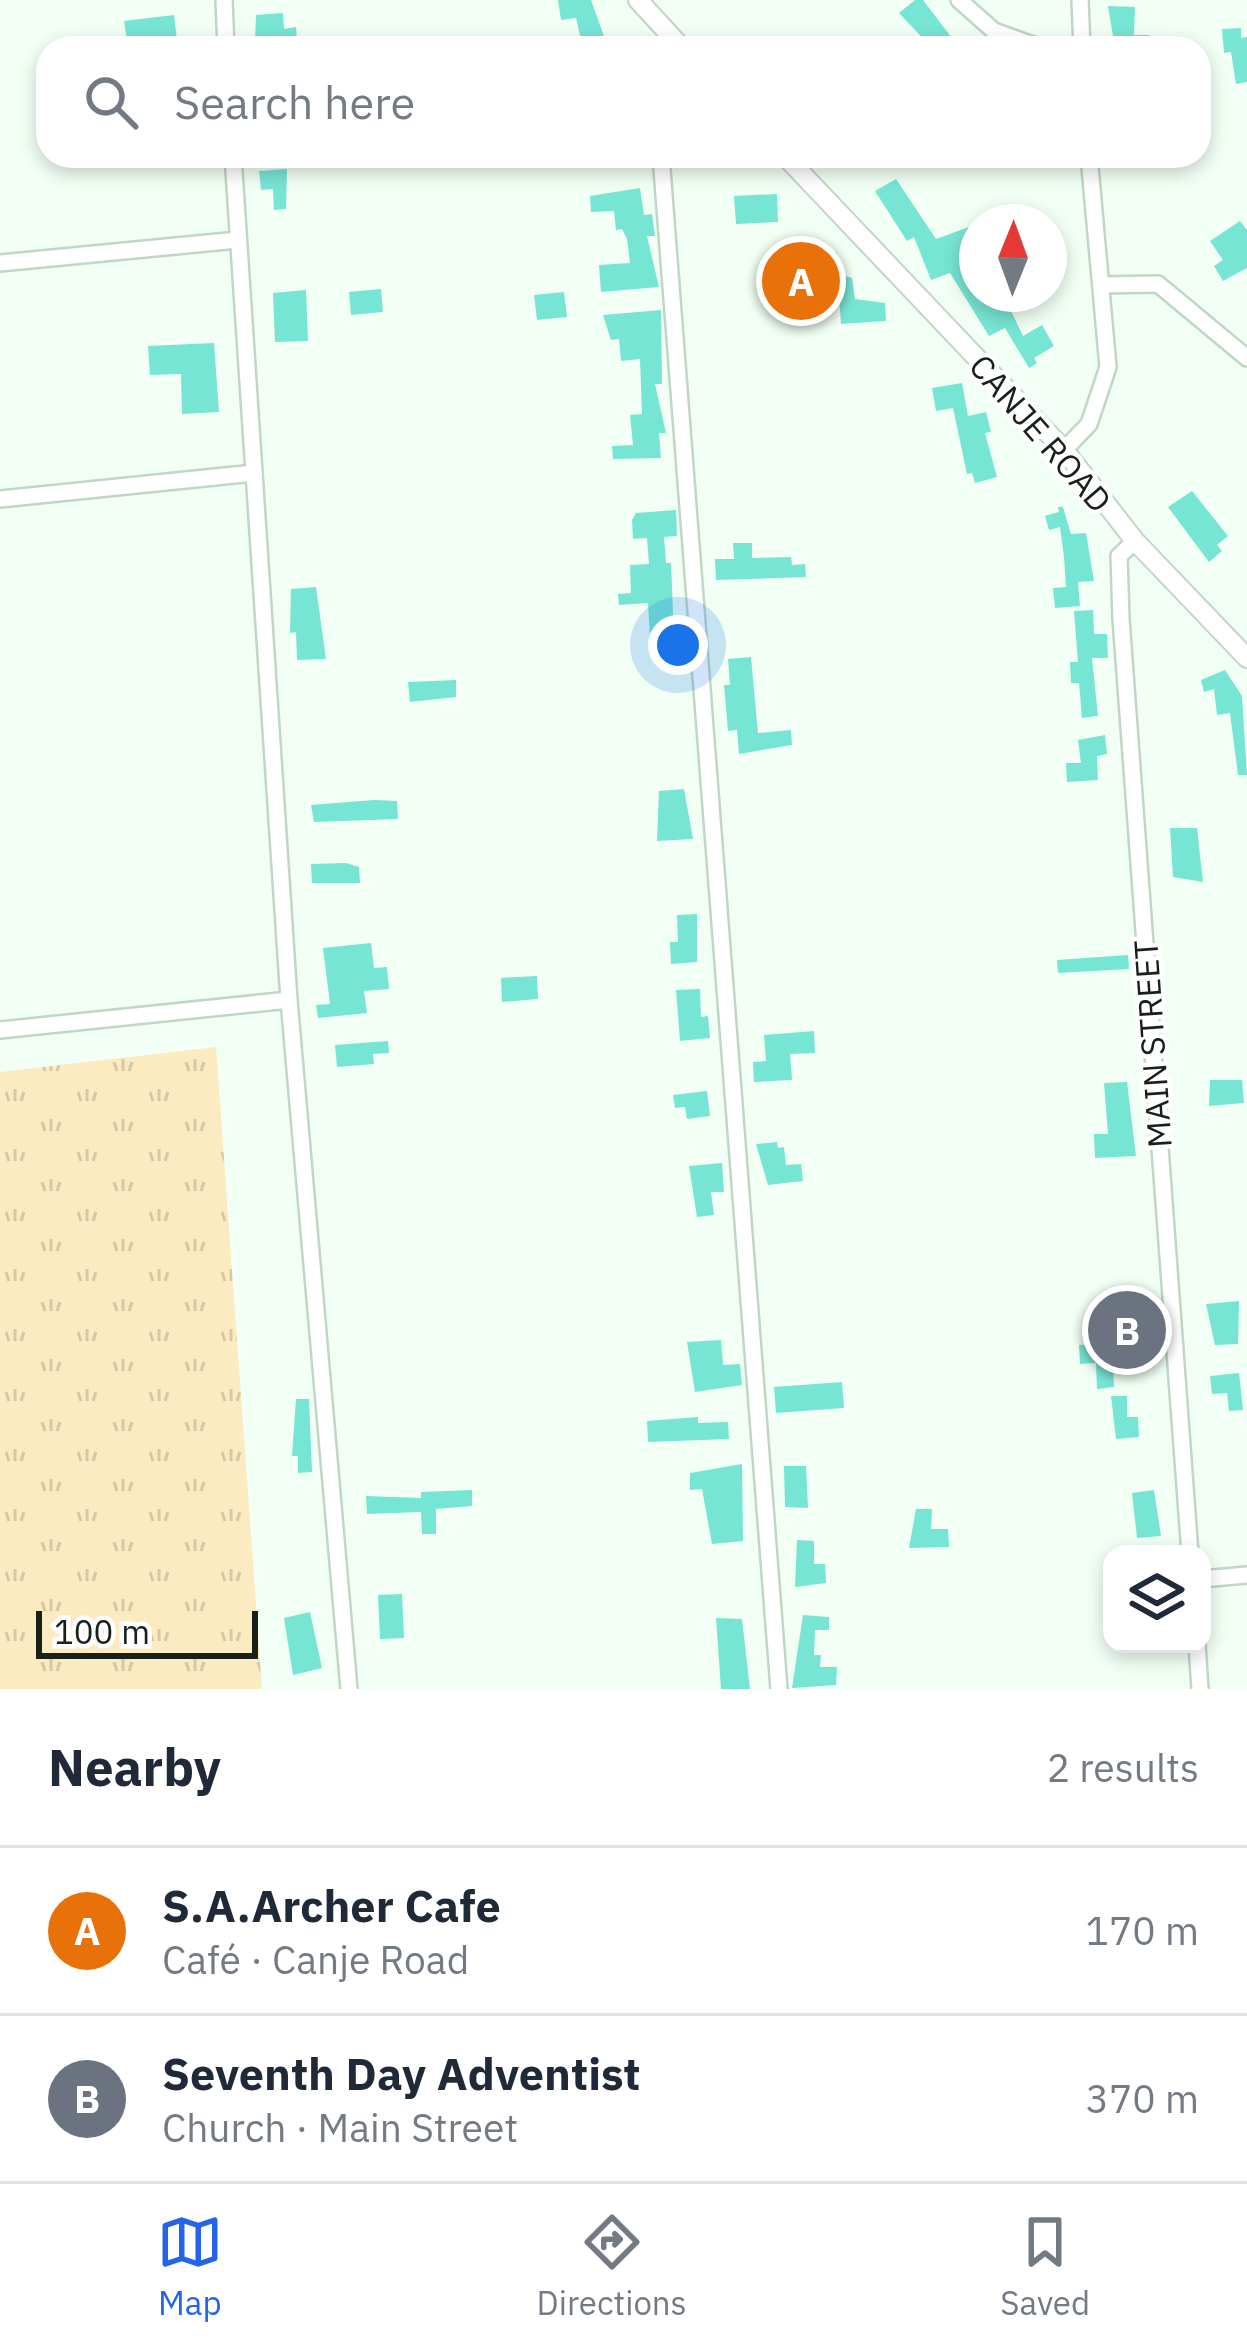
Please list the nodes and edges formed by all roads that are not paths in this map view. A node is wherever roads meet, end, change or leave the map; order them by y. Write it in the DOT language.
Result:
graph roads {
  1 [pos="224,0"];
  2 [pos="958,0"];
  3 [pos="1080,0"];
  4 [pos="642,2"];
  5 [pos="226,36"];
  6 [pos="669,36"];
  7 [pos="1008,36"];
  8 [pos="1082,36"];
  9 [pos="234,168"];
  10 [pos="663,168"];
  11 [pos="796,168"];
  12 [pos="1090,168"];
  13 [pos="238,240"];
  14 [pos="0,262"];
  15 [pos="1102,285"];
  16 [pos="1247,358"];
  17 [pos="1064,450"];
  18 [pos="254,473"];
  19 [pos="0,499"];
  20 [pos="1135,541"];
  21 [pos="1247,658"];
  22 [pos="289,1000"];
  23 [pos="0,1030"];
  24 [pos="1189,1545"];
  25 [pos="1247,1575"];
  26 [pos="1211,1578"];
  27 [pos="1198,1653"];
  28 [pos="349,1689"];
  29 [pos="779,1689"];
  30 [pos="1200,1689"];
  1 -- 5 [label="street"];
  2 -- 7 [label="street"];
  3 -- 8 [label="street"];
  4 -- 6 [label="street"];
  9 -- 13 [label="street"];
  10 -- 29 [label="street"];
  11 -- 17 [label="street, CANJE ROAD"];
  12 -- 15 [label="street"];
  13 -- 14 [label="street"];
  13 -- 18 [label="street"];
  15 -- 16 [label="street"];
  15 -- 17 [label="street"];
  17 -- 20 [label="street, CANJE ROAD"];
  18 -- 19 [label="street"];
  18 -- 22 [label="street"];
  20 -- 21 [label="street, CANJE ROAD"];
  20 -- 24 [label="street, MAIN STREET"];
  22 -- 23 [label="street"];
  22 -- 28 [label="street"];
  25 -- 26 [label="street"];
  27 -- 30 [label="street"];
}
